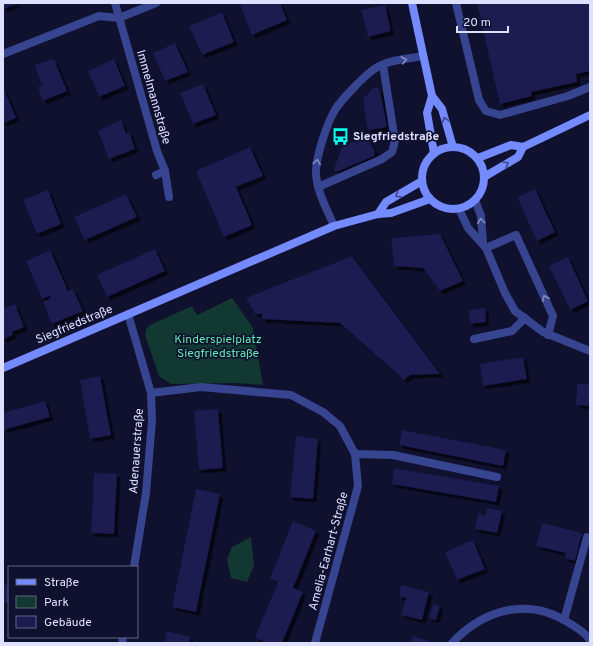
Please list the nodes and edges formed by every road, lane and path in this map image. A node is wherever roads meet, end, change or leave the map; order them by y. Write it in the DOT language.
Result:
graph roads {
  1 [pos="115,3"];
  2 [pos="156,3"];
  3 [pos="412,3"];
  4 [pos="456,3"];
  5 [pos="119,18"];
  6 [pos="3,54"];
  7 [pos="423,56"];
  8 [pos="383,65"];
  9 [pos="590,87"];
  10 [pos="432,96"];
  11 [pos="590,115"];
  12 [pos="453,146"];
  13 [pos="523,147"];
  14 [pos="434,153"];
  15 [pos="478,158"];
  16 [pos="165,171"];
  17 [pos="156,175"];
  18 [pos="484,177"];
  19 [pos="422,181"];
  20 [pos="318,187"];
  21 [pos="169,197"];
  22 [pos="430,199"];
  23 [pos="475,200"];
  24 [pos="459,208"];
  25 [pos="378,214"];
  26 [pos="334,226"];
  27 [pos="485,246"];
  28 [pos="128,314"];
  29 [pos="525,318"];
  30 [pos="548,335"];
  31 [pos="474,339"];
  32 [pos="590,351"];
  33 [pos="3,368"];
  34 [pos="151,394"];
  35 [pos="355,454"];
  36 [pos="497,477"];
  37 [pos="587,536"];
  38 [pos="134,566"];
  39 [pos="564,620"];
  40 [pos="590,640"];
  41 [pos="316,643"];
  42 [pos="452,643"];
  1 -- 5 [label="street, Immelmannstraße"];
  2 -- 5 [label="street"];
  3 -- 7 [label="street"];
  4 -- 9 [label="street"];
  5 -- 6 [label="street"];
  5 -- 16 [label="street, Immelmannstraße"];
  8 -- 7 [label="street, one-way"];
  7 -- 10 [label="street"];
  20 -- 8 [label="street, one-way"];
  8 -- 20 [label="street"];
  12 -- 10 [label="street, one-way"];
  10 -- 14 [label="street"];
  11 -- 13 [label="street"];
  12 -- 14 [label="street"];
  12 -- 15 [label="street"];
  13 -- 15 [label="street"];
  18 -- 13 [label="street, one-way"];
  14 -- 19 [label="street"];
  15 -- 18 [label="street"];
  16 -- 17 [label="street"];
  16 -- 21 [label="street, Immelmannstraße"];
  18 -- 23 [label="street"];
  19 -- 22 [label="street"];
  19 -- 25 [label="street, one-way"];
  20 -- 26 [label="street"];
  22 -- 24 [label="street"];
  22 -- 25 [label="street, Siegfriedstraße"];
  23 -- 24 [label="street"];
  27 -- 23 [label="street, one-way"];
  24 -- 27 [label="street"];
  25 -- 26 [label="street, Siegfriedstraße"];
  26 -- 28 [label="street, Siegfriedstraße"];
  27 -- 29 [label="street"];
  30 -- 27 [label="street, one-way"];
  28 -- 33 [label="street, Siegfriedstraße"];
  28 -- 34 [label="street, Adenauerstraße"];
  29 -- 30 [label="street"];
  29 -- 31 [label="street"];
  30 -- 32 [label="street"];
  34 -- 35 [label="street, Amelia-Earhart-Straße"];
  34 -- 38 [label="street, Adenauerstraße"];
  35 -- 36 [label="street"];
  35 -- 41 [label="street, Amelia-Earhart-Straße"];
  37 -- 39 [label="street"];
  39 -- 40 [label="street"];
  39 -- 42 [label="street"];
}
